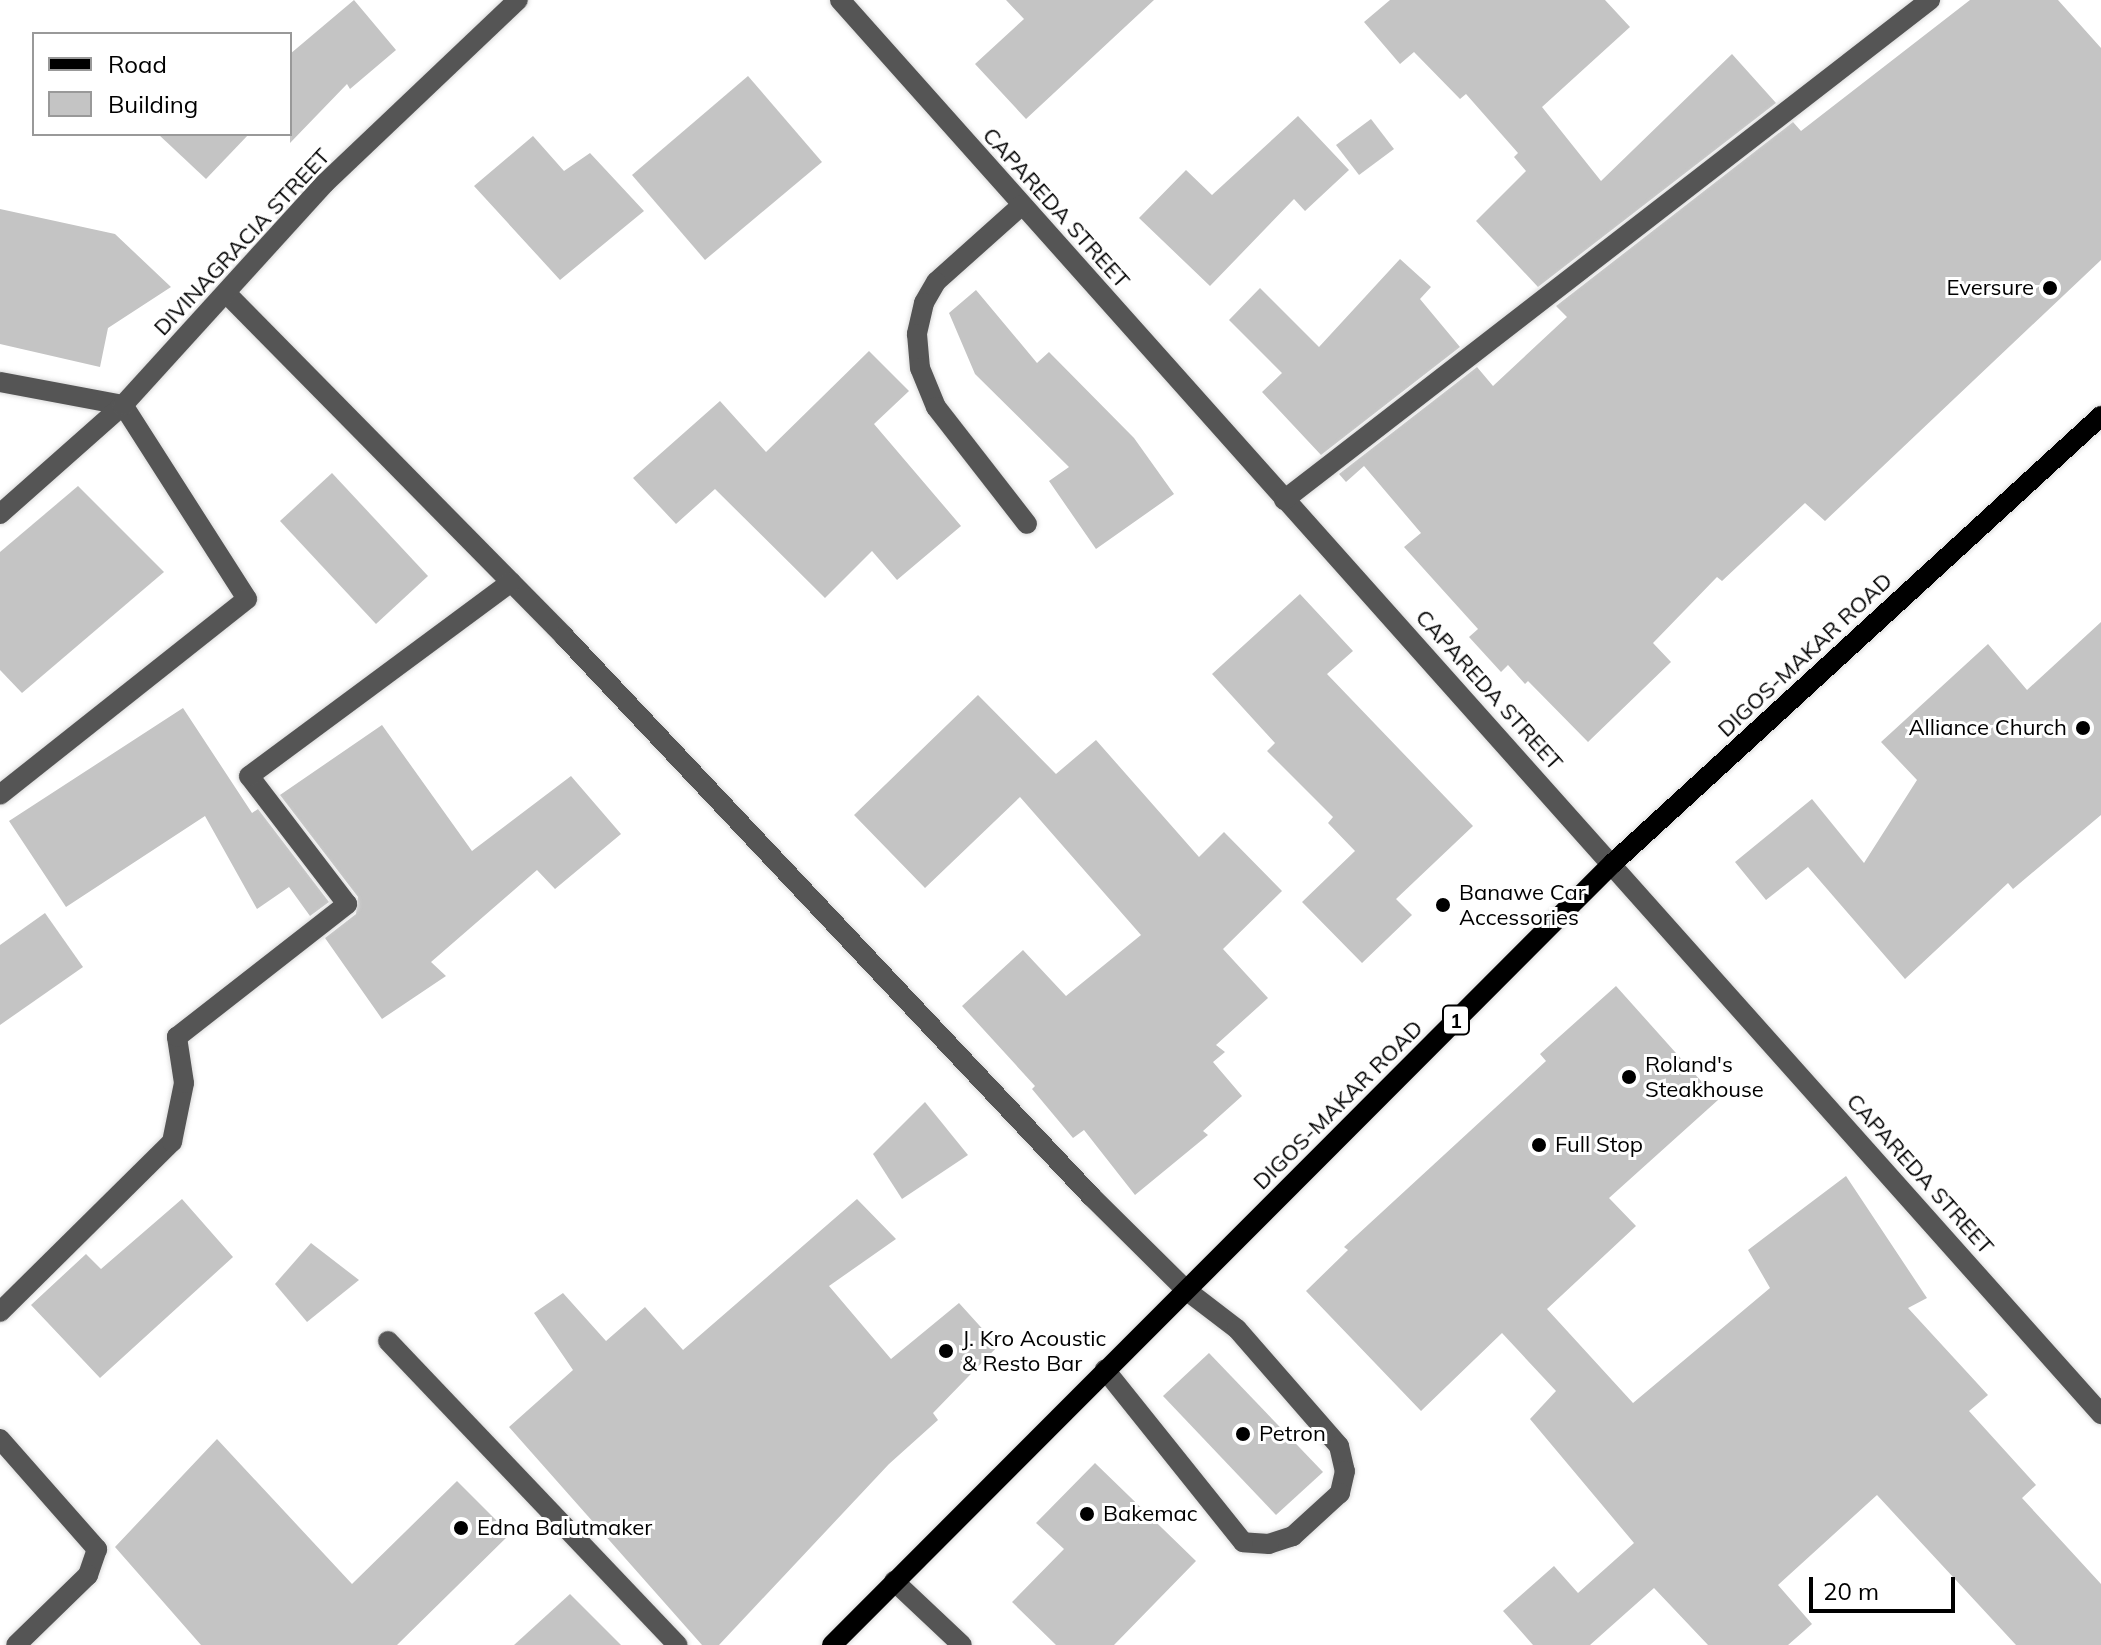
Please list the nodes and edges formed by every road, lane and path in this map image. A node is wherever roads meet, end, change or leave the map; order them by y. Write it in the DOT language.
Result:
graph roads {
  1 [pos="518,0"];
  2 [pos="840,0"];
  3 [pos="1930,0"];
  4 [pos="1022,205"];
  5 [pos="228,295"];
  6 [pos="0,382"];
  7 [pos="123,405"];
  8 [pos="2101,416"];
  9 [pos="1284,500"];
  10 [pos="0,514"];
  11 [pos="1027,524"];
  12 [pos="511,582"];
  13 [pos="0,795"];
  14 [pos="1613,863"];
  15 [pos="1186,1290"];
  16 [pos="0,1312"];
  17 [pos="388,1341"];
  18 [pos="1105,1370"];
  19 [pos="2101,1414"];
  20 [pos="0,1439"];
  21 [pos="894,1581"];
  22 [pos="16,1645"];
  23 [pos="678,1645"];
  24 [pos="832,1645"];
  25 [pos="962,1645"];
  1 -- 5 [label="street, DIVINAGRACIA STREET"];
  2 -- 4 [label="street, CAPAREDA STREET"];
  3 -- 9 [label="street"];
  4 -- 9 [label="street, CAPAREDA STREET"];
  4 -- 11 [label="street"];
  5 -- 7 [label="street, DIVINAGRACIA STREET"];
  5 -- 12 [label="street"];
  6 -- 7 [label="street"];
  7 -- 10 [label="street, DIVINAGRACIA STREET"];
  7 -- 13 [label="street"];
  8 -- 14 [label="main road, DIGOS-MAKAR ROAD / 1"];
  9 -- 14 [label="street, CAPAREDA STREET"];
  12 -- 15 [label="street"];
  12 -- 16 [label="street"];
  14 -- 15 [label="main road, DIGOS-MAKAR ROAD / 1"];
  14 -- 19 [label="street, CAPAREDA STREET"];
  15 -- 18 [label="main road, DIGOS-MAKAR ROAD / 1"];
  15 -- 18 [label="street"];
  17 -- 23 [label="street"];
  18 -- 21 [label="main road, DIGOS-MAKAR ROAD / 1"];
  20 -- 22 [label="street"];
  21 -- 24 [label="main road, DIGOS-MAKAR ROAD / 1"];
  21 -- 25 [label="street"];
}
